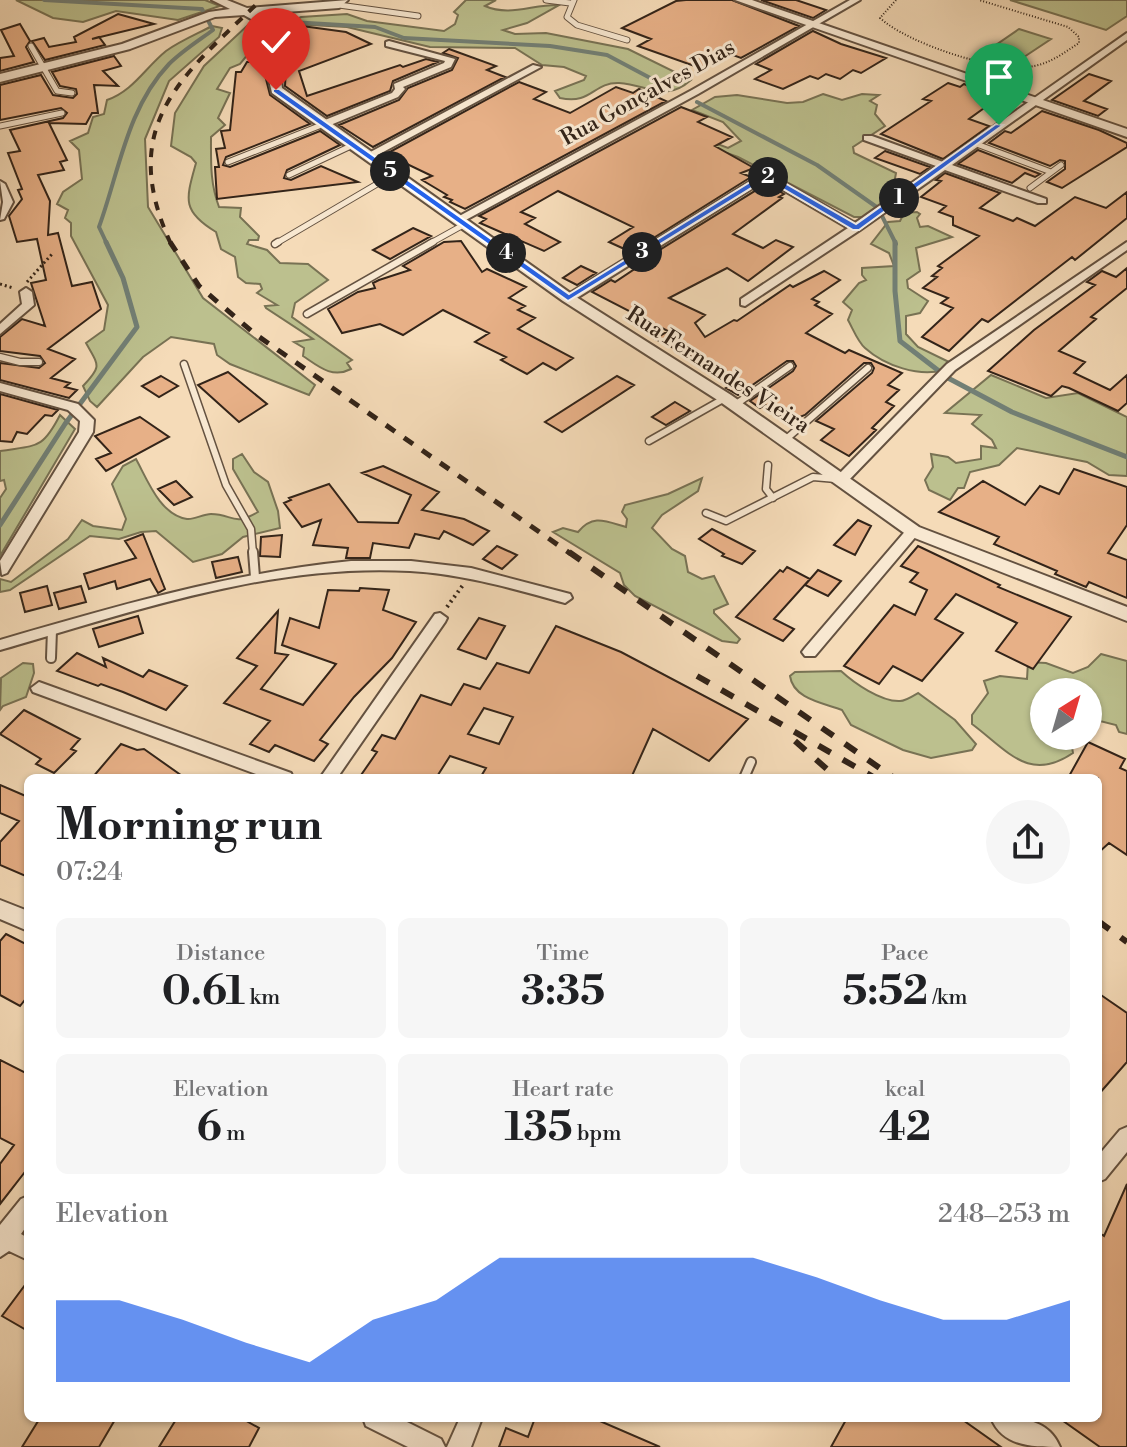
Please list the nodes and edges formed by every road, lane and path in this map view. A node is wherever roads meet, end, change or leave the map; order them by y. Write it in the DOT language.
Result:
graph roads {
  1 [pos="218,0"];
  2 [pos="546,0"];
  3 [pos="741,0"];
  4 [pos="856,0"];
  5 [pos="896,0"];
  6 [pos="979,0"];
  7 [pos="340,2"];
  8 [pos="572,2"];
  9 [pos="248,13"];
  10 [pos="418,16"];
  11 [pos="811,24"];
  12 [pos="1127,36"];
  13 [pos="627,40"];
  14 [pos="389,44"];
  15 [pos="31,46"];
  16 [pos="536,67"];
  17 [pos="41,68"];
  18 [pos="0,78"];
  19 [pos="72,93"];
  20 [pos="1033,101"];
  21 [pos="62,113"];
  22 [pos="324,124"];
  23 [pos="0,126"];
  24 [pos="1127,133"];
  25 [pos="868,138"];
  26 [pos="974,143"];
  27 [pos="353,145"];
  28 [pos="368,156"];
  29 [pos="228,162"];
  30 [pos="943,165"];
  31 [pos="1061,165"];
  32 [pos="1051,172"];
  33 [pos="394,174"];
  34 [pos="289,175"];
  35 [pos="0,184"];
  36 [pos="1030,188"];
  37 [pos="1042,201"];
  38 [pos="0,217"];
  39 [pos="462,222"];
  40 [pos="856,228"];
  41 [pos="275,244"];
  42 [pos="1127,245"];
  43 [pos="52,254"];
  44 [pos="26,292"];
  45 [pos="568,298"];
  46 [pos="745,302"];
  47 [pos="307,314"];
  48 [pos="0,330"];
  49 [pos="0,357"];
  50 [pos="39,362"];
  51 [pos="184,364"];
  52 [pos="790,366"];
  53 [pos="868,368"];
  54 [pos="0,387"];
  55 [pos="730,401"];
  56 [pos="785,440"];
  57 [pos="649,441"];
  58 [pos="768,465"];
  59 [pos="842,479"];
  60 [pos="773,498"];
  61 [pos="706,513"];
  62 [pos="913,531"];
  63 [pos="2,570"];
  64 [pos="471,573"];
  65 [pos="255,577"];
  66 [pos="565,598"];
  67 [pos="1127,614"];
  68 [pos="440,618"];
  69 [pos="52,630"];
  70 [pos="0,645"];
  71 [pos="810,652"];
  72 [pos="51,658"];
  73 [pos="39,688"];
  74 [pos="751,762"];
  75 [pos="274,774"];
  76 [pos="331,774"];
  77 [pos="746,774"];
  78 [pos="0,909"];
  79 [pos="24,919"];
  80 [pos="1127,1137"];
  81 [pos="1102,1167"];
  82 [pos="24,1211"];
  83 [pos="2,1240"];
  84 [pos="24,1248"];
  85 [pos="382,1422"];
  86 [pos="469,1422"];
  87 [pos="1011,1422"];
  88 [pos="433,1447"];
  89 [pos="459,1447"];
  90 [pos="1046,1447"];
  1 -- 9 [label="street"];
  2 -- 8 [label="lane"];
  3 -- 11 [label="street"];
  4 -- 11 [label="street, Rua Gonçalves Dias"];
  5 -- 6 [label="path"];
  7 -- 9 [label="street"];
  7 -- 10 [label="lane"];
  8 -- 13 [label="lane"];
  9 -- 17 [label="street"];
  9 -- 22 [label="street, Rua Fernandes Vieira"];
  11 -- 20 [label="street"];
  11 -- 39 [label="street, Rua Gonçalves Dias"];
  12 -- 20 [label="street"];
  14 -- 22 [label="street"];
  15 -- 17 [label="lane"];
  16 -- 28 [label="street"];
  17 -- 18 [label="street"];
  17 -- 19 [label="lane"];
  20 -- 24 [label="street"];
  20 -- 26 [label="street"];
  21 -- 23 [label="lane"];
  22 -- 27 [label="street, Rua Fernandes Vieira"];
  22 -- 29 [label="lane"];
  25 -- 30 [label="street"];
  26 -- 30 [label="street"];
  26 -- 32 [label="lane"];
  27 -- 28 [label="street, Rua Fernandes Vieira"];
  27 -- 34 [label="lane"];
  28 -- 33 [label="street, Rua Fernandes Vieira"];
  30 -- 37 [label="street"];
  30 -- 40 [label="street"];
  31 -- 32 [label="lane"];
  32 -- 36 [label="lane"];
  33 -- 39 [label="street, Rua Fernandes Vieira"];
  33 -- 41 [label="lane"];
  35 -- 38 [label="street"];
  39 -- 45 [label="street, Rua Fernandes Vieira"];
  39 -- 47 [label="lane"];
  40 -- 45 [label="street"];
  40 -- 46 [label="street"];
  42 -- 59 [label="street"];
  43 -- 44 [label="path"];
  44 -- 48 [label="street"];
  45 -- 55 [label="street, Rua Fernandes Vieira"];
  49 -- 50 [label="lane"];
  51 -- 65 [label="lane"];
  52 -- 55 [label="lane"];
  53 -- 56 [label="lane"];
  54 -- 63 [label="street"];
  55 -- 56 [label="street, Rua Fernandes Vieira"];
  55 -- 57 [label="lane"];
  56 -- 59 [label="street, Rua Fernandes Vieira"];
  58 -- 60 [label="lane"];
  59 -- 60 [label="lane"];
  59 -- 62 [label="street, Rua Fernandes Vieira"];
  60 -- 61 [label="lane"];
  62 -- 67 [label="street, Rua Fernandes Vieira"];
  62 -- 71 [label="street"];
  64 -- 65 [label="street"];
  64 -- 66 [label="street"];
  64 -- 68 [label="path"];
  65 -- 69 [label="street"];
  68 -- 76 [label="street"];
  69 -- 70 [label="street"];
  69 -- 72 [label="lane"];
  73 -- 75 [label="street"];
  74 -- 77 [label="lane"];
  78 -- 79 [label="street"];
  80 -- 81 [label="street"];
  82 -- 83 [label="street"];
  83 -- 84 [label="street"];
  85 -- 88 [label="street"];
  86 -- 89 [label="street"];
  87 -- 90 [label="street"];
}
